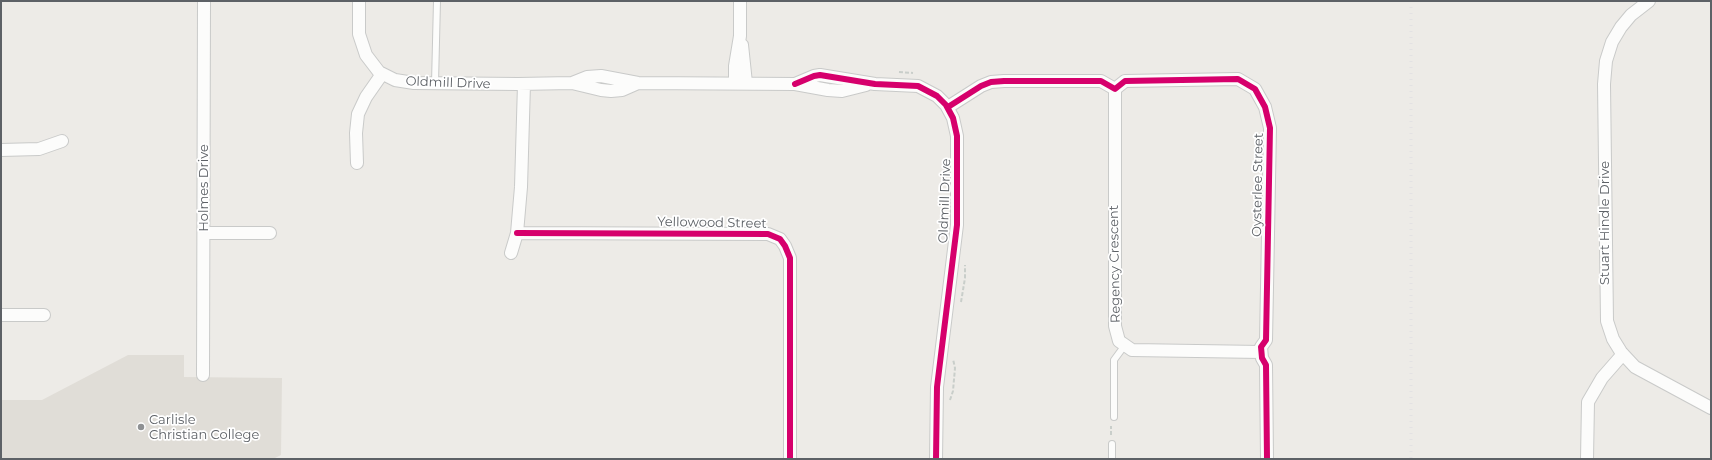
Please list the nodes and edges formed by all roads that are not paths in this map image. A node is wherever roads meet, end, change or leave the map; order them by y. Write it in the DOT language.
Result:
graph roads {
  1 [pos="204,1"];
  2 [pos="359,1"];
  3 [pos="436,1"];
  4 [pos="740,1"];
  5 [pos="1646,2"];
  6 [pos="382,74"];
  7 [pos="435,83"];
  8 [pos="740,83"];
  9 [pos="521,84"];
  10 [pos="1114,89"];
  11 [pos="948,107"];
  12 [pos="62,141"];
  13 [pos="1,150"];
  14 [pos="357,163"];
  15 [pos="204,233"];
  16 [pos="270,233"];
  17 [pos="516,233"];
  18 [pos="511,253"];
  19 [pos="1,315"];
  20 [pos="44,315"];
  21 [pos="1124,345"];
  22 [pos="1261,352"];
  23 [pos="1623,354"];
  24 [pos="203,375"];
  25 [pos="1711,408"];
  26 [pos="1114,417"];
  27 [pos="1112,444"];
  28 [pos="790,459"];
  29 [pos="936,459"];
  30 [pos="1112,459"];
  31 [pos="1267,459"];
  32 [pos="1587,459"];
  1 -- 15 [label="street, Holmes Drive"];
  2 -- 6 [label="street, Oldmill Drive"];
  3 -- 7 [label="lane"];
  4 -- 8 [label="street"];
  5 -- 23 [label="street, Stuart Hindle Drive"];
  6 -- 7 [label="street, Oldmill Drive"];
  6 -- 14 [label="street"];
  7 -- 9 [label="street, Oldmill Drive"];
  8 -- 9 [label="street, Oldmill Drive"];
  8 -- 11 [label="street, Oldmill Drive"];
  9 -- 17 [label="street"];
  10 -- 11 [label="street"];
  10 -- 21 [label="street, Regency Crescent"];
  10 -- 22 [label="street, Oysterlee Street"];
  11 -- 29 [label="street, Oldmill Drive"];
  12 -- 13 [label="street"];
  15 -- 16 [label="street"];
  15 -- 24 [label="street, Holmes Drive"];
  17 -- 18 [label="street"];
  17 -- 28 [label="street, Yellowood Street"];
  19 -- 20 [label="street"];
  21 -- 22 [label="street"];
  21 -- 26 [label="lane"];
  22 -- 31 [label="street"];
  23 -- 25 [label="street, Stuart Hindle Drive"];
  23 -- 32 [label="street"];
  27 -- 30 [label="lane"];
}
